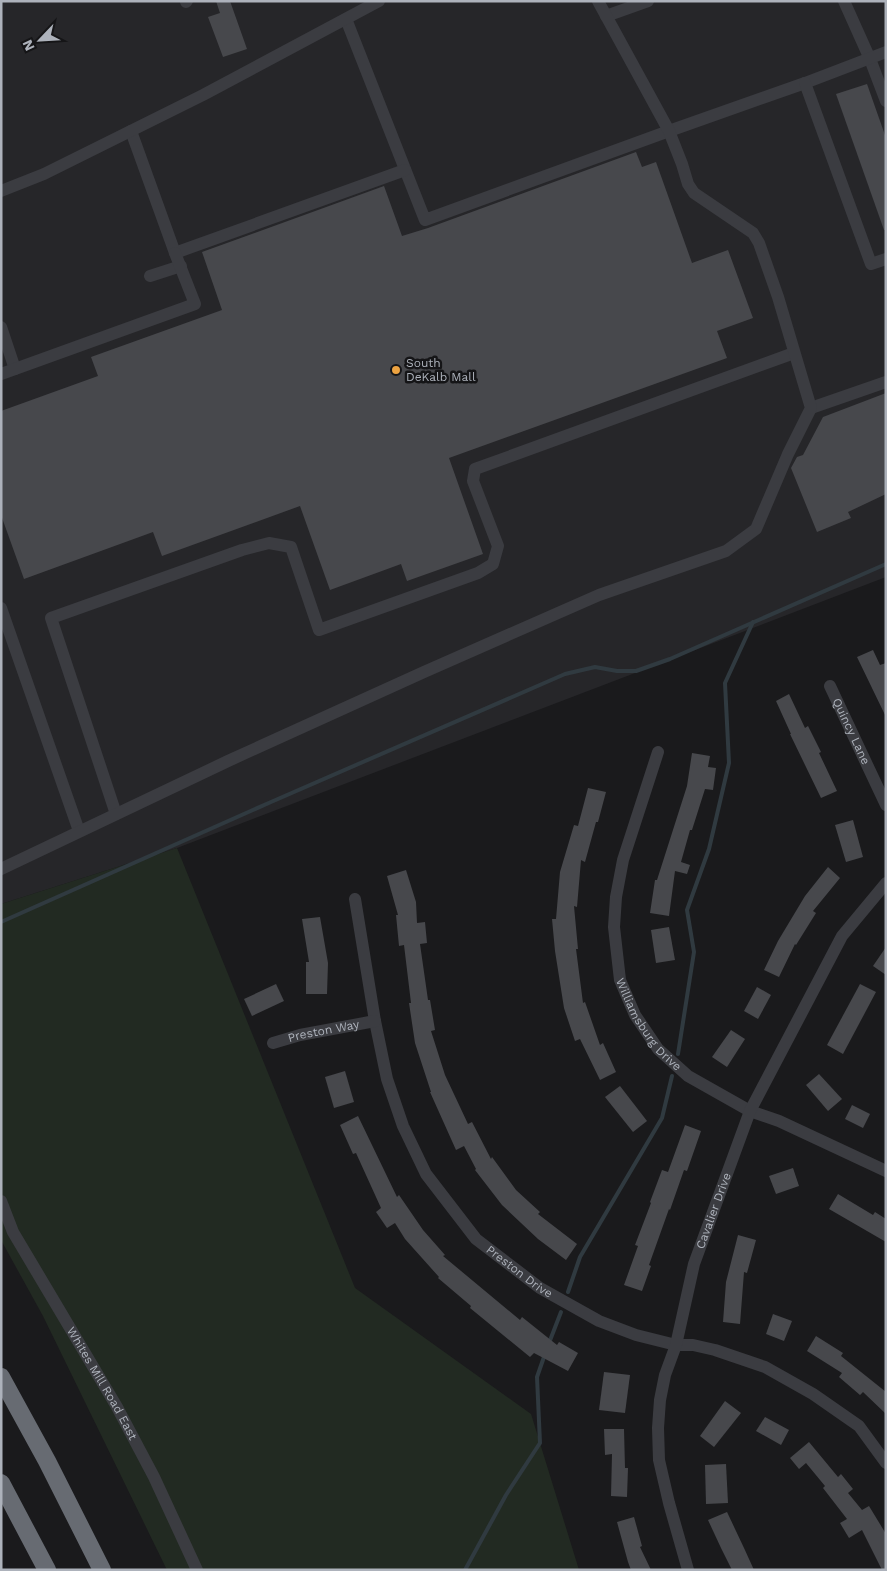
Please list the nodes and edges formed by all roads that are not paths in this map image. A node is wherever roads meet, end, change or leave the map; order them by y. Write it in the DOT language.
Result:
graph roads {
  1 [pos="379,1"];
  2 [pos="598,1"];
  3 [pos="648,1"];
  4 [pos="844,1"];
  5 [pos="606,16"];
  6 [pos="346,20"];
  7 [pos="886,52"];
  8 [pos="870,59"];
  9 [pos="805,83"];
  10 [pos="886,101"];
  11 [pos="131,131"];
  12 [pos="669,131"];
  13 [pos="405,170"];
  14 [pos="1,191"];
  15 [pos="176,253"];
  16 [pos="886,259"];
  17 [pos="181,266"];
  18 [pos="150,276"];
  19 [pos="1,327"];
  20 [pos="794,353"];
  21 [pos="15,369"];
  22 [pos="1,374"];
  23 [pos="886,382"];
  24 [pos="811,408"];
  25 [pos="1,608"];
  26 [pos="830,686"];
  27 [pos="658,752"];
  28 [pos="886,805"];
  29 [pos="116,814"];
  30 [pos="79,831"];
  31 [pos="2,867"];
  32 [pos="886,884"];
  33 [pos="354,899"];
  34 [pos="375,1021"];
  35 [pos="274,1043"];
  36 [pos="750,1111"];
  37 [pos="886,1171"];
  38 [pos="1,1201"];
  39 [pos="676,1345"];
  40 [pos="1,1377"];
  41 [pos="886,1463"];
  42 [pos="1,1483"];
  43 [pos="47,1570"];
  44 [pos="102,1570"];
  45 [pos="197,1570"];
  46 [pos="688,1570"];
  1 -- 6 [label="street"];
  2 -- 5 [label="street"];
  3 -- 5 [label="street"];
  4 -- 8 [label="street"];
  5 -- 12 [label="street"];
  6 -- 11 [label="street"];
  6 -- 13 [label="street"];
  7 -- 8 [label="street"];
  8 -- 9 [label="street"];
  8 -- 10 [label="street"];
  9 -- 12 [label="street"];
  9 -- 16 [label="street"];
  11 -- 14 [label="street"];
  11 -- 15 [label="street"];
  12 -- 13 [label="street"];
  12 -- 20 [label="street"];
  13 -- 15 [label="street"];
  15 -- 17 [label="street"];
  17 -- 18 [label="street"];
  17 -- 21 [label="street"];
  19 -- 21 [label="street"];
  20 -- 24 [label="street"];
  20 -- 29 [label="street"];
  21 -- 22 [label="street"];
  23 -- 24 [label="street"];
  24 -- 29 [label="street"];
  25 -- 30 [label="street"];
  26 -- 28 [label="street, Quincy Lane"];
  27 -- 36 [label="street, Williamsburg Drive"];
  29 -- 30 [label="street"];
  30 -- 31 [label="street"];
  32 -- 36 [label="street, Cavalier Drive"];
  33 -- 34 [label="street, Preston Drive"];
  34 -- 35 [label="street, Preston Way"];
  34 -- 39 [label="street, Preston Drive"];
  36 -- 37 [label="street, Williamsburg Drive"];
  36 -- 39 [label="street, Cavalier Drive"];
  38 -- 45 [label="street, Whites Mill Road East"];
  39 -- 41 [label="street, Preston Drive"];
  39 -- 46 [label="street, Cavalier Drive"];
  40 -- 44 [label="highway"];
  42 -- 43 [label="highway"];
}
